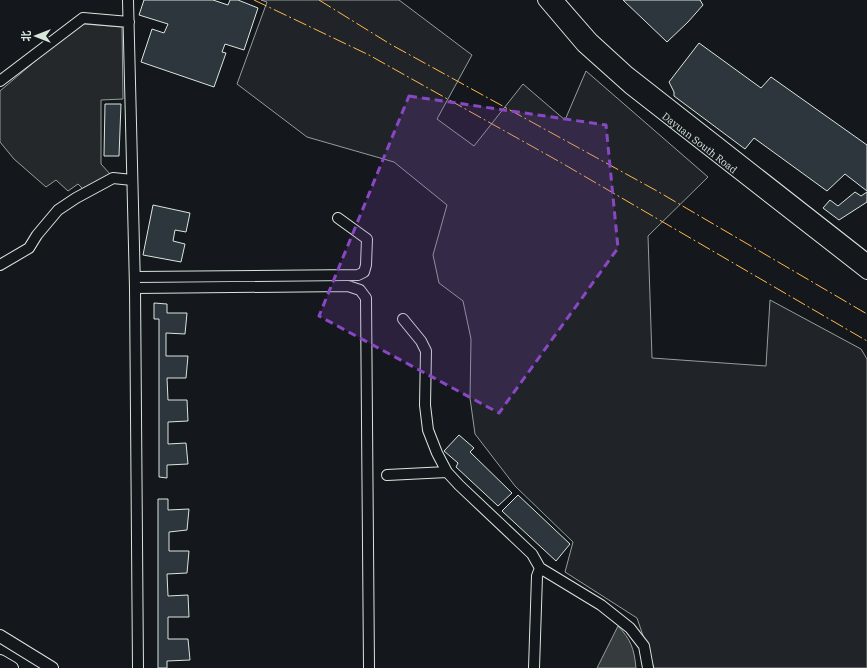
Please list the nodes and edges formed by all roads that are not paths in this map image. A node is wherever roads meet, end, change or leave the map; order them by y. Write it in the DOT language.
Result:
graph roads {
  1 [pos="128,0"];
  2 [pos="544,0"];
  3 [pos="557,0"];
  4 [pos="129,22"];
  5 [pos="0,80"];
  6 [pos="132,180"];
  7 [pos="338,218"];
  8 [pos="867,260"];
  9 [pos="0,265"];
  10 [pos="867,273"];
  11 [pos="135,277"];
  12 [pos="135,288"];
  13 [pos="403,319"];
  14 [pos="447,472"];
  15 [pos="387,475"];
  16 [pos="540,568"];
  17 [pos="0,636"];
  18 [pos="0,661"];
  19 [pos="12,668"];
  20 [pos="52,668"];
  21 [pos="138,668"];
  22 [pos="369,668"];
  23 [pos="534,668"];
  24 [pos="648,668"];
  1 -- 4 [label="street"];
  2 -- 10 [label="main road, Dayuan South Road"];
  3 -- 8 [label="main road, Dayuan South Road"];
  4 -- 5 [label="street"];
  4 -- 6 [label="street"];
  6 -- 9 [label="street"];
  6 -- 11 [label="street"];
  7 -- 11 [label="street"];
  11 -- 12 [label="street"];
  12 -- 21 [label="street"];
  12 -- 22 [label="street"];
  13 -- 14 [label="street"];
  14 -- 15 [label="street"];
  14 -- 16 [label="street"];
  16 -- 23 [label="street"];
  16 -- 24 [label="street"];
  17 -- 20 [label="main road"];
  18 -- 19 [label="main road"];
}
